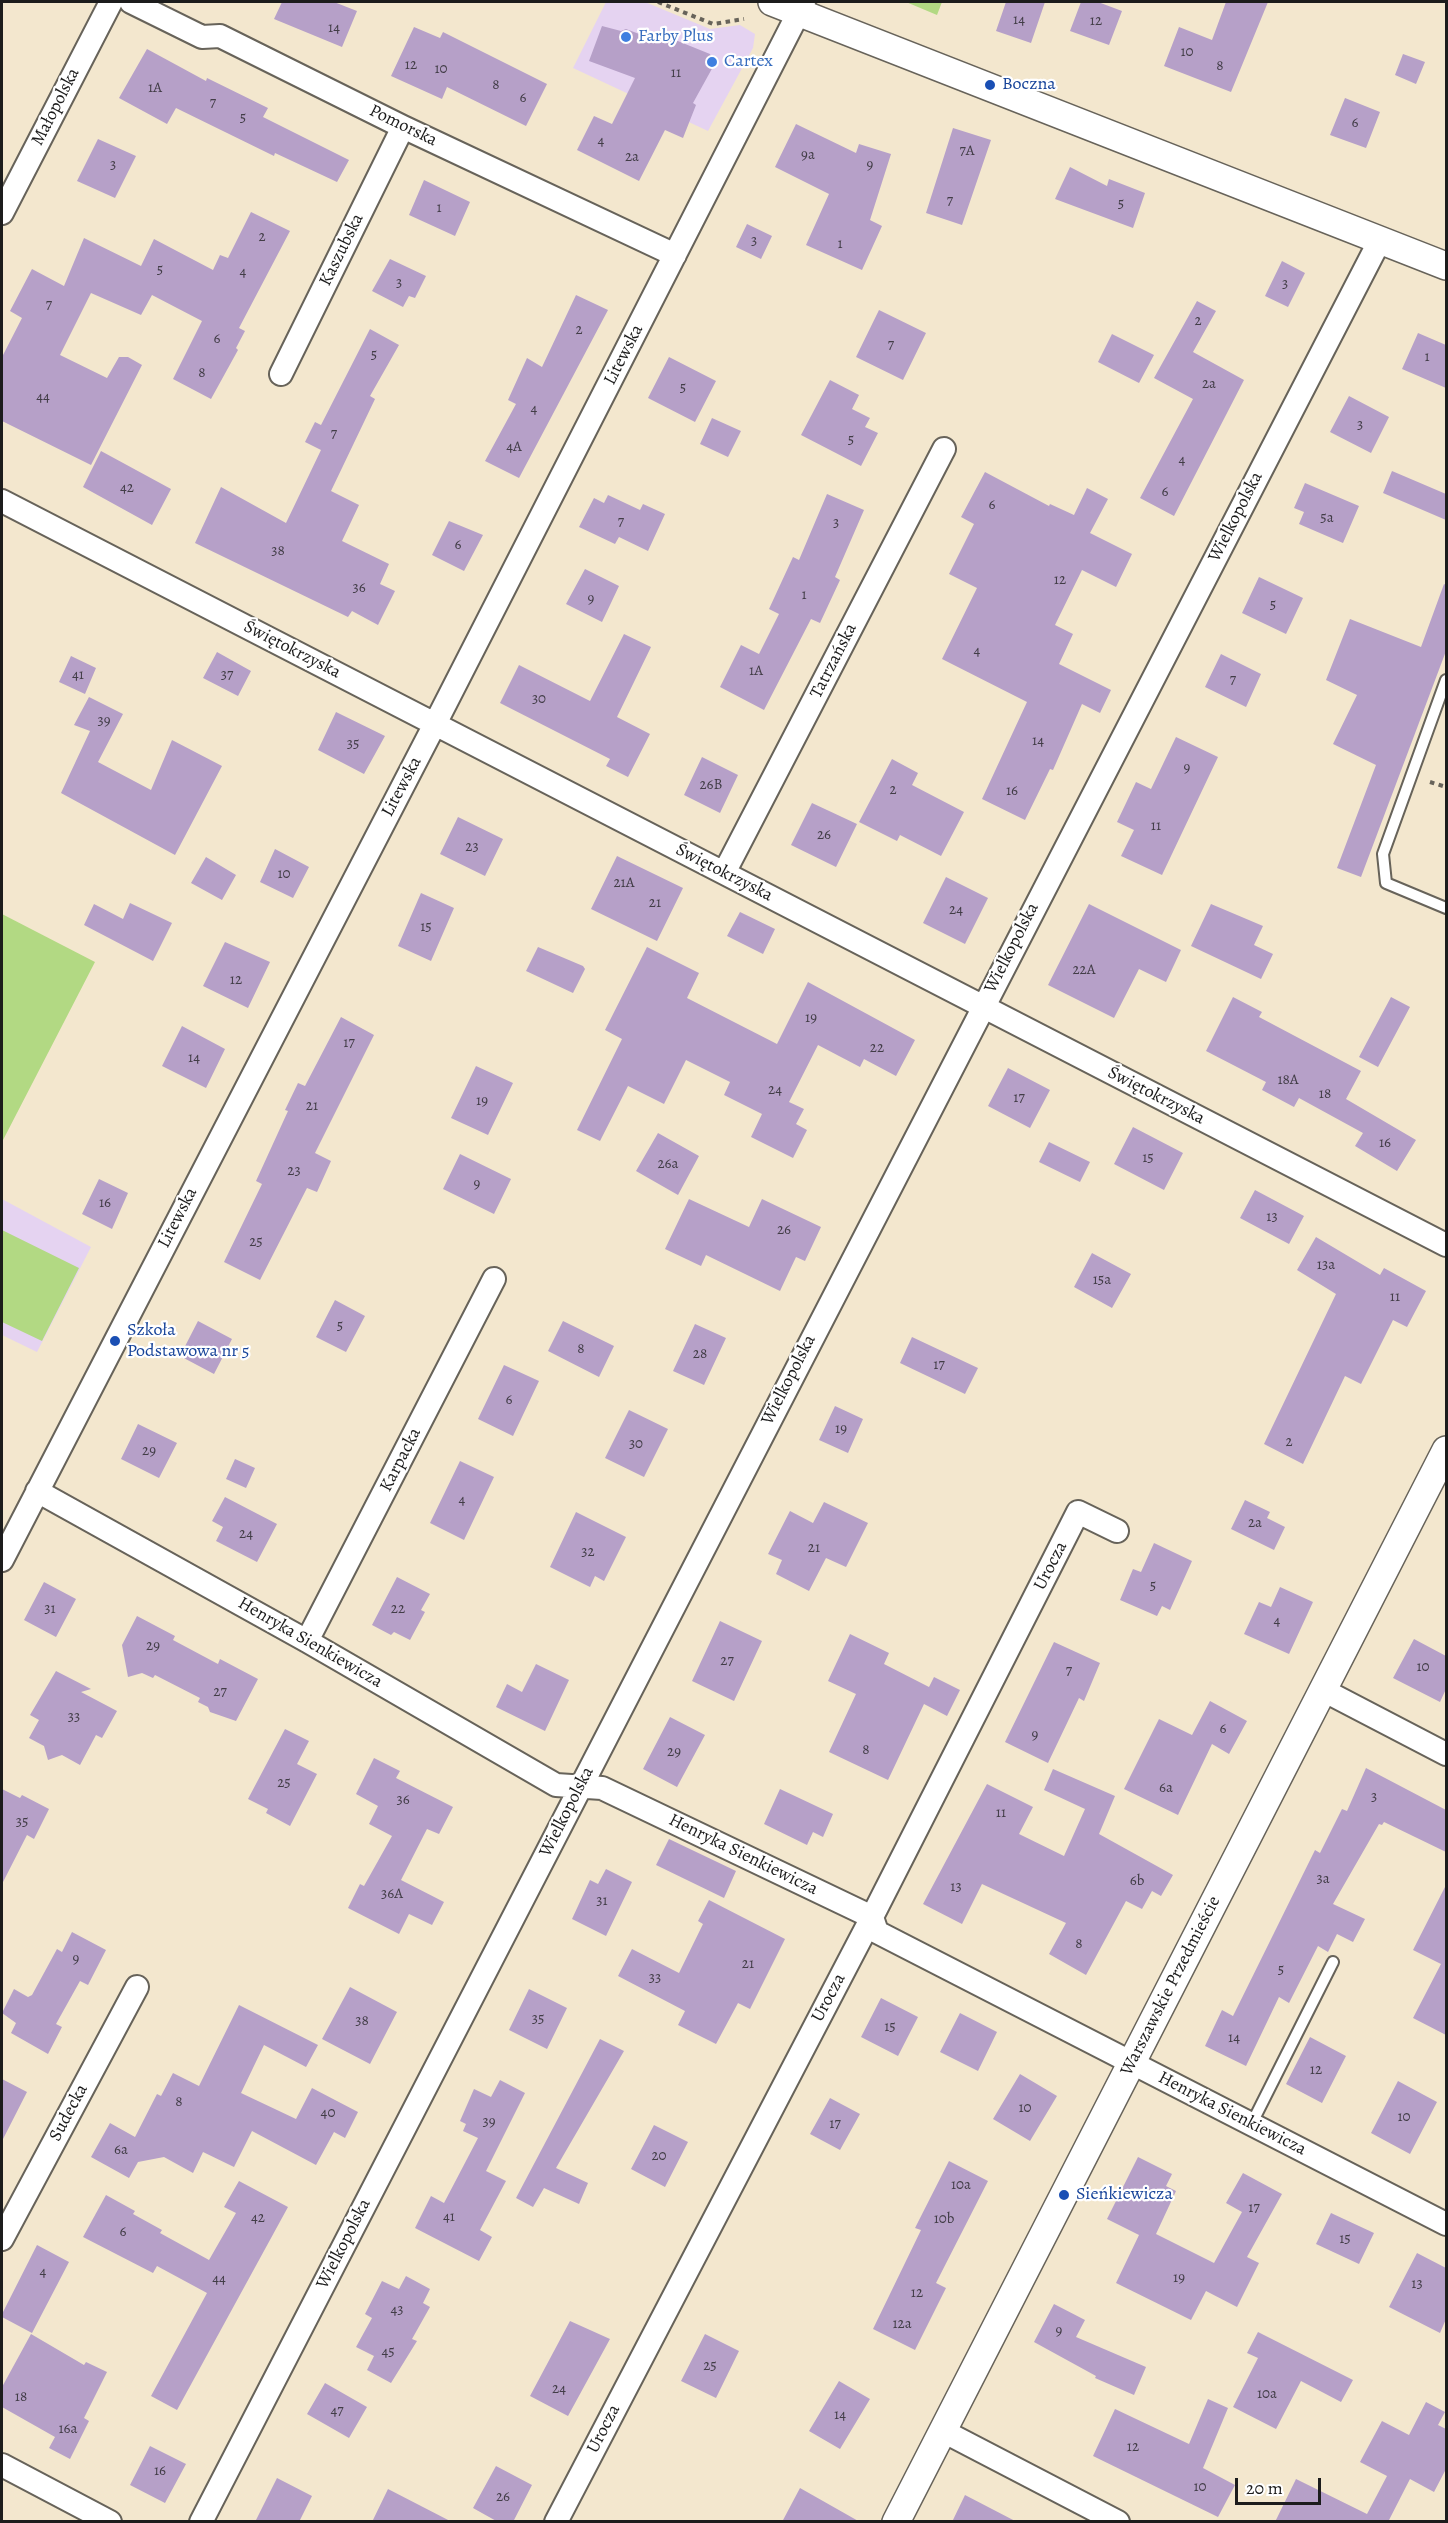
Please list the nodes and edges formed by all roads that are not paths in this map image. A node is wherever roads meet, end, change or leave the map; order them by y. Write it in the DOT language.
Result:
graph roads {
  1 [pos="111,2"];
  2 [pos="131,2"];
  3 [pos="772,2"];
  4 [pos="801,7"];
  5 [pos="403,127"];
  6 [pos="2,213"];
  7 [pos="1380,240"];
  8 [pos="675,255"];
  9 [pos="1446,266"];
  10 [pos="281,374"];
  11 [pos="944,448"];
  12 [pos="2,501"];
  13 [pos="1446,680"];
  14 [pos="435,724"];
  15 [pos="724,873"];
  16 [pos="1446,908"];
  17 [pos="982,1007"];
  18 [pos="1446,1245"];
  19 [pos="494,1279"];
  20 [pos="1446,1450"];
  21 [pos="37,1491"];
  22 [pos="1117,1531"];
  23 [pos="2,1560"];
  24 [pos="307,1641"];
  25 [pos="1323,1690"];
  26 [pos="1446,1754"];
  27 [pos="580,1786"];
  28 [pos="872,1917"];
  29 [pos="1334,1962"];
  30 [pos="136,1987"];
  31 [pos="1131,2063"];
  32 [pos="1252,2123"];
  33 [pos="1446,2224"];
  34 [pos="2,2238"];
  35 [pos="943,2431"];
  36 [pos="2,2465"];
  37 [pos="110,2522"];
  38 [pos="201,2522"];
  39 [pos="556,2522"];
  40 [pos="896,2522"];
  41 [pos="1118,2522"];
  1 -- 6 [label="street, Małopolska"];
  2 -- 5 [label="street, Pomorska"];
  3 -- 4 [label="street"];
  4 -- 7 [label="street"];
  4 -- 8 [label="street, Litewska"];
  5 -- 8 [label="street, Pomorska"];
  5 -- 10 [label="street, Kaszubska"];
  7 -- 9 [label="street"];
  7 -- 17 [label="street, Wielkopolska"];
  8 -- 14 [label="street, Litewska"];
  11 -- 15 [label="street, Tatrzańska"];
  12 -- 14 [label="street, Świętokrzyska"];
  13 -- 16 [label="lane"];
  14 -- 15 [label="street, Świętokrzyska"];
  14 -- 21 [label="street, Litewska"];
  15 -- 17 [label="street, Świętokrzyska"];
  17 -- 18 [label="street, Świętokrzyska"];
  17 -- 27 [label="street, Wielkopolska"];
  19 -- 24 [label="street, Karpacka"];
  20 -- 25 [label="street, Warszawskie Przedmieście"];
  21 -- 23 [label="street, Litewska"];
  21 -- 24 [label="street, Henryka Sienkiewicza"];
  22 -- 28 [label="street, Urocza"];
  24 -- 27 [label="street, Henryka Sienkiewicza"];
  25 -- 26 [label="street"];
  25 -- 31 [label="street, Warszawskie Przedmieście"];
  27 -- 28 [label="street, Henryka Sienkiewicza"];
  27 -- 38 [label="street, Wielkopolska"];
  28 -- 31 [label="street, Henryka Sienkiewicza"];
  28 -- 39 [label="street, Urocza"];
  29 -- 32 [label="lane"];
  30 -- 34 [label="street, Sudecka"];
  31 -- 32 [label="street, Henryka Sienkiewicza"];
  31 -- 35 [label="street, Warszawskie Przedmieście"];
  32 -- 33 [label="street, Henryka Sienkiewicza"];
  35 -- 40 [label="street, Warszawskie Przedmieście"];
  35 -- 41 [label="street"];
  36 -- 37 [label="street"];
}
